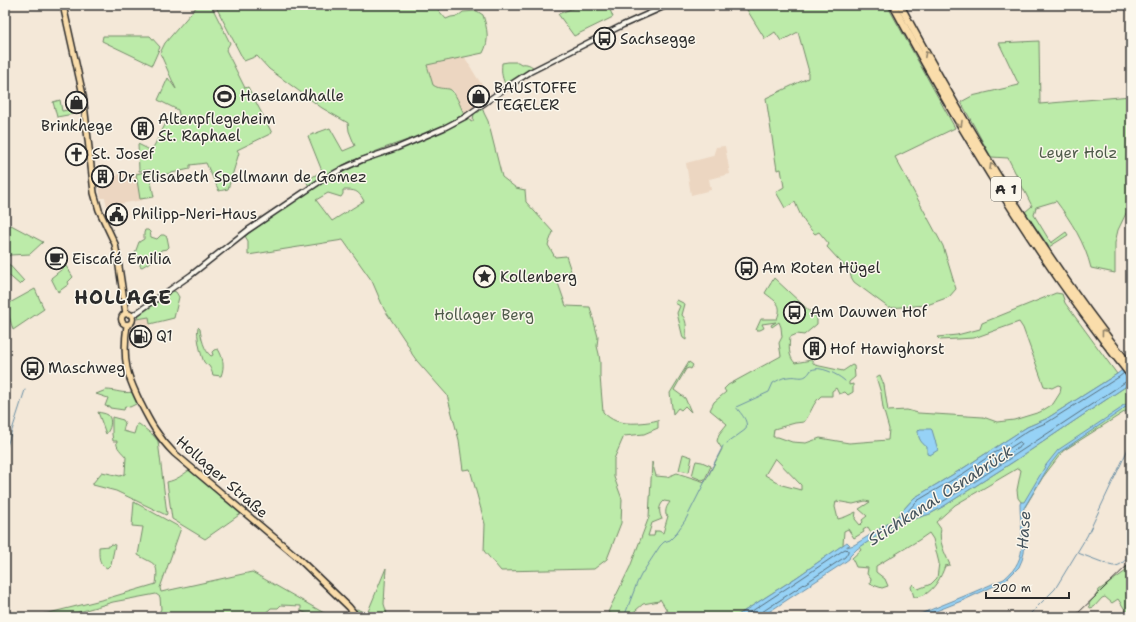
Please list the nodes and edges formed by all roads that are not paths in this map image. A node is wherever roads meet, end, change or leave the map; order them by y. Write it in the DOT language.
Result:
graph roads {
  1 [pos="63,5"];
  2 [pos="668,5"];
  3 [pos="893,5"];
  4 [pos="900,5"];
  5 [pos="126,314"];
  6 [pos="132,316"];
  7 [pos="127,325"];
  8 [pos="1127,365"];
  9 [pos="1131,376"];
  10 [pos="357,617"];
  1 -- 5 [label="main road"];
  2 -- 6 [label="street"];
  3 -- 8 [label="highway, A 1, one-way"];
  8 -- 4 [label="highway, A 1, one-way"];
  5 -- 6 [label="main road"];
  5 -- 7 [label="main road"];
  6 -- 7 [label="main road"];
  7 -- 10 [label="main road, Hollager Straße"];
  8 -- 9 [label="highway, A 1"];
}
